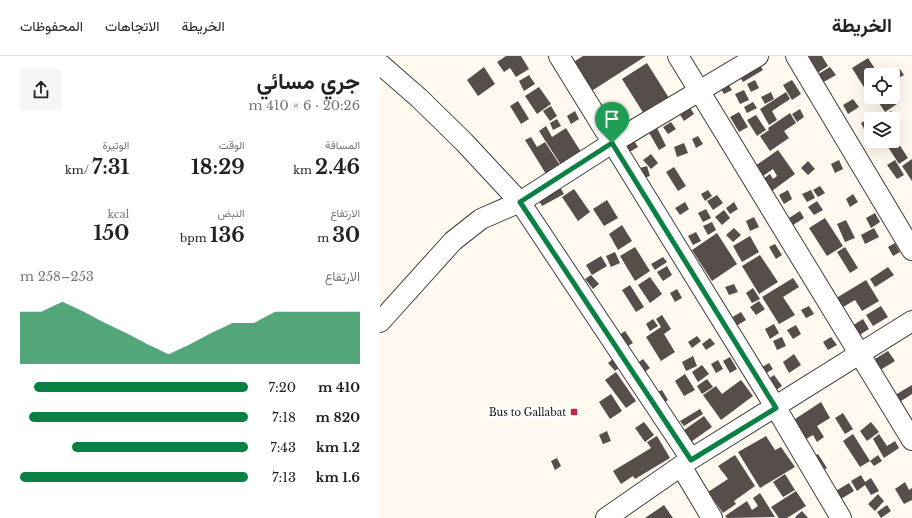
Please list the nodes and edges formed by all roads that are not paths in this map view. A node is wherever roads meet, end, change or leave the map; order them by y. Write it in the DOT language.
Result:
graph roads {
  1 [pos="559,56"];
  2 [pos="678,56"];
  3 [pos="758,56"];
  4 [pos="796,56"];
  5 [pos="380,64"];
  6 [pos="700,91"];
  7 [pos="612,143"];
  8 [pos="520,202"];
  9 [pos="912,250"];
  10 [pos="912,321"];
  11 [pos="380,322"];
  12 [pos="859,354"];
  13 [pos="776,408"];
  14 [pos="912,440"];
  15 [pos="686,463"];
  16 [pos="606,518"];
  17 [pos="712,518"];
  18 [pos="841,518"];
  1 -- 7 [label="street"];
  2 -- 6 [label="street"];
  3 -- 6 [label="street"];
  4 -- 9 [label="street"];
  5 -- 8 [label="street"];
  6 -- 7 [label="street"];
  6 -- 12 [label="street"];
  7 -- 8 [label="street"];
  7 -- 13 [label="street"];
  8 -- 11 [label="street"];
  8 -- 15 [label="street"];
  10 -- 12 [label="street"];
  12 -- 13 [label="street"];
  12 -- 14 [label="street"];
  13 -- 15 [label="street"];
  13 -- 18 [label="street"];
  15 -- 16 [label="street"];
  15 -- 17 [label="street"];
}
